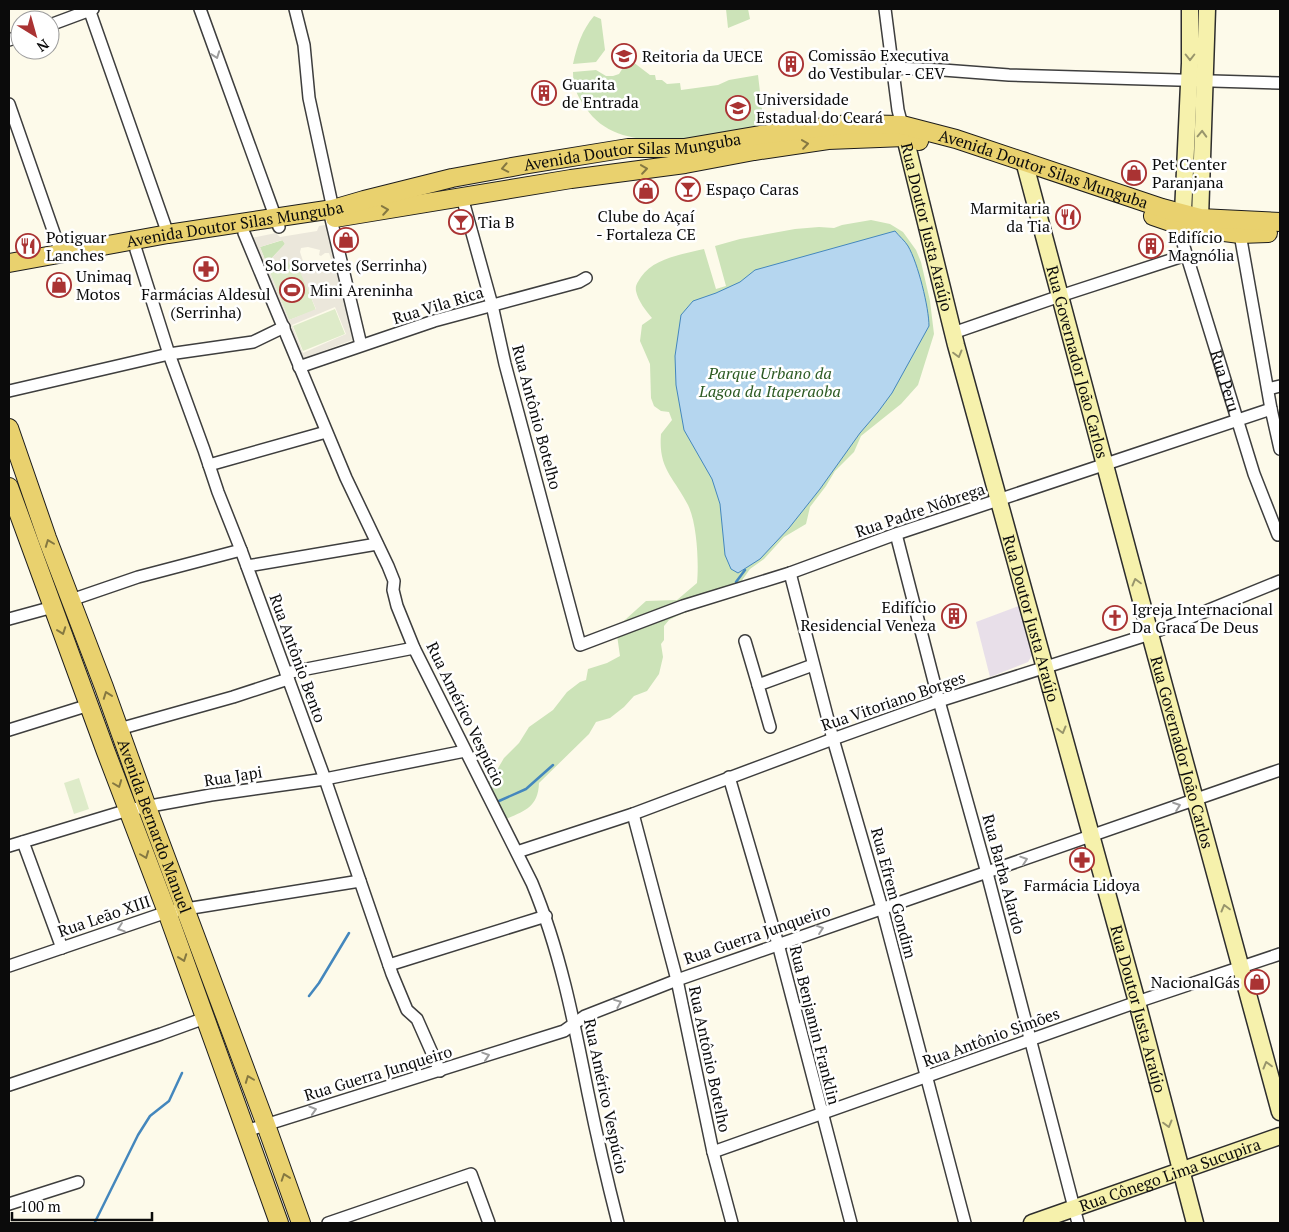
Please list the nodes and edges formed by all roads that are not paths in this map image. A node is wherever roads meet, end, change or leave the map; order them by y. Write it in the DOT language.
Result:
graph roads {
  1 [pos="90,9"];
  2 [pos="200,9"];
  3 [pos="295,9"];
  4 [pos="885,9"];
  5 [pos="1190,9"];
  6 [pos="1207,9"];
  7 [pos="60,21"];
  8 [pos="893,68"];
  9 [pos="1196,80"];
  10 [pos="1280,83"];
  11 [pos="9,104"];
  12 [pos="903,131"];
  13 [pos="622,148"];
  14 [pos="1026,167"];
  15 [pos="452,178"];
  16 [pos="571,180"];
  17 [pos="462,197"];
  18 [pos="332,214"];
  19 [pos="1186,218"];
  20 [pos="1280,222"];
  21 [pos="277,223"];
  22 [pos="1280,232"];
  23 [pos="244,233"];
  24 [pos="168,234"];
  25 [pos="1240,234"];
  26 [pos="136,250"];
  27 [pos="61,253"];
  28 [pos="1186,254"];
  29 [pos="9,263"];
  30 [pos="9,273"];
  31 [pos="586,278"];
  32 [pos="1060,296"];
  33 [pos="492,305"];
  34 [pos="284,327"];
  35 [pos="953,333"];
  36 [pos="361,345"];
  37 [pos="169,354"];
  38 [pos="299,366"];
  39 [pos="1280,386"];
  40 [pos="1268,389"];
  41 [pos="9,391"];
  42 [pos="1271,409"];
  43 [pos="1238,420"];
  44 [pos="9,428"];
  45 [pos="326,432"];
  46 [pos="1280,449"];
  47 [pos="209,465"];
  48 [pos="1104,466"];
  49 [pos="9,489"];
  50 [pos="998,500"];
  51 [pos="896,534"];
  52 [pos="1280,535"];
  53 [pos="377,544"];
  54 [pos="241,550"];
  55 [pos="247,566"];
  56 [pos="790,573"];
  57 [pos="1280,581"];
  58 [pos="71,600"];
  59 [pos="53,607"];
  60 [pos="9,619"];
  61 [pos="1150,634"];
  62 [pos="744,641"];
  63 [pos="580,645"];
  64 [pos="414,648"];
  65 [pos="814,665"];
  66 [pos="1045,668"];
  67 [pos="287,676"];
  68 [pos="758,685"];
  69 [pos="939,701"];
  70 [pos="89,705"];
  71 [pos="770,727"];
  72 [pos="119,729"];
  73 [pos="9,730"];
  74 [pos="833,739"];
  75 [pos="465,751"];
  76 [pos="1280,770"];
  77 [pos="729,778"];
  78 [pos="325,779"];
  79 [pos="1196,799"];
  80 [pos="147,807"];
  81 [pos="128,810"];
  82 [pos="633,814"];
  83 [pos="1090,837"];
  84 [pos="23,842"];
  85 [pos="9,846"];
  86 [pos="517,852"];
  87 [pos="987,873"];
  88 [pos="360,881"];
  89 [pos="882,908"];
  90 [pos="186,909"];
  91 [pos="167,912"];
  92 [pos="546,916"];
  93 [pos="778,944"];
  94 [pos="62,948"];
  95 [pos="1280,954"];
  96 [pos="389,965"];
  97 [pos="9,966"];
  98 [pos="1241,967"];
  99 [pos="677,980"];
  100 [pos="1137,1002"];
  101 [pos="205,1018"];
  102 [pos="574,1023"];
  103 [pos="1031,1041"];
  104 [pos="440,1072"];
  105 [pos="926,1078"];
  106 [pos="9,1085"];
  107 [pos="1280,1112"];
  108 [pos="821,1113"];
  109 [pos="266,1125"];
  110 [pos="246,1132"];
  111 [pos="1280,1136"];
  112 [pos="713,1152"];
  113 [pos="1181,1172"];
  114 [pos="78,1182"];
  115 [pos="9,1204"];
  116 [pos="1076,1216"];
  117 [pos="280,1223"];
  118 [pos="301,1223"];
  119 [pos="328,1223"];
  120 [pos="489,1223"];
  121 [pos="618,1223"];
  122 [pos="732,1223"];
  123 [pos="851,1223"];
  124 [pos="966,1223"];
  125 [pos="1032,1223"];
  126 [pos="1195,1223"];
  1 -- 7 [label="street"];
  1 -- 24 [label="street"];
  2 -- 21 [label="street, one-way"];
  3 -- 18 [label="street"];
  4 -- 8 [label="street, Rua Doutor Justa Araújo"];
  5 -- 9 [label="street, Rua Peru, one-way"];
  6 -- 9 [label="street, Rua Peru"];
  8 -- 9 [label="street"];
  8 -- 12 [label="street, Rua Doutor Justa Araújo"];
  9 -- 10 [label="street"];
  9 -- 19 [label="street, Rua Peru"];
  11 -- 27 [label="street"];
  12 -- 13 [label="main road, Avenida Doutor Silas Munguba"];
  12 -- 14 [label="main road, Avenida Doutor Silas Munguba"];
  16 -- 12 [label="main road, Avenida Doutor Silas Munguba, one-way"];
  12 -- 35 [label="street, Rua Doutor Justa Araújo"];
  13 -- 15 [label="main road, Avenida Doutor Silas Munguba, one-way"];
  13 -- 16 [label="main road"];
  14 -- 19 [label="main road, Avenida Doutor Silas Munguba"];
  14 -- 32 [label="street, Rua Governador João Carlos"];
  15 -- 17 [label="main road"];
  15 -- 18 [label="main road, Avenida Doutor Silas Munguba"];
  16 -- 17 [label="main road, Avenida Doutor Silas Munguba"];
  18 -- 17 [label="main road, Avenida Doutor Silas Munguba, one-way"];
  17 -- 33 [label="street, Rua Antônio Botelho"];
  18 -- 21 [label="main road, Avenida Doutor Silas Munguba"];
  18 -- 36 [label="street"];
  19 -- 20 [label="main road, Avenida Doutor Silas Munguba"];
  19 -- 25 [label="main road, Avenida Doutor Silas Munguba"];
  19 -- 28 [label="street, Rua Peru"];
  21 -- 23 [label="main road, Avenida Doutor Silas Munguba"];
  21 -- 24 [label="main road, Avenida Doutor Silas Munguba"];
  22 -- 25 [label="main road, Avenida Doutor Silas Munguba"];
  23 -- 26 [label="main road, Avenida Doutor Silas Munguba"];
  23 -- 34 [label="street, Rua Américo Vespúcio"];
  24 -- 27 [label="main road, Avenida Doutor Silas Munguba"];
  25 -- 40 [label="street"];
  26 -- 30 [label="main road, Avenida Doutor Silas Munguba"];
  26 -- 37 [label="street, Rua Antônio Bento"];
  27 -- 29 [label="main road, Avenida Doutor Silas Munguba"];
  28 -- 32 [label="street"];
  28 -- 43 [label="street, Rua Peru"];
  31 -- 33 [label="street, Rua Vila Rica"];
  32 -- 35 [label="street"];
  32 -- 48 [label="street, Rua Governador João Carlos"];
  33 -- 36 [label="street, Rua Vila Rica"];
  33 -- 63 [label="street, Rua Antônio Botelho"];
  34 -- 37 [label="street"];
  34 -- 38 [label="street, Rua Américo Vespúcio"];
  35 -- 50 [label="street, Rua Doutor Justa Araújo, one-way"];
  36 -- 38 [label="street, Rua Vila Rica"];
  37 -- 41 [label="street"];
  37 -- 47 [label="street, Rua Antônio Bento"];
  38 -- 45 [label="street, Rua Américo Vespúcio"];
  39 -- 40 [label="street"];
  40 -- 42 [label="street"];
  42 -- 43 [label="street, Rua Padre Nóbrega"];
  42 -- 46 [label="street"];
  43 -- 48 [label="street, Rua Padre Nóbrega"];
  43 -- 52 [label="street, Rua Peru"];
  58 -- 44 [label="main road, Avenida Bernardo Manuel, one-way"];
  45 -- 47 [label="street"];
  45 -- 53 [label="street, Rua Américo Vespúcio"];
  47 -- 54 [label="street, Rua Antônio Bento"];
  48 -- 50 [label="street, Rua Padre Nóbrega"];
  61 -- 48 [label="street, Rua Governador João Carlos, one-way"];
  49 -- 59 [label="main road, Avenida Bernardo Manuel"];
  50 -- 51 [label="street, Rua Padre Nóbrega"];
  50 -- 66 [label="street, Rua Doutor Justa Araújo"];
  51 -- 56 [label="street, Rua Padre Nóbrega"];
  51 -- 69 [label="street, Rua Barba Alardo"];
  53 -- 55 [label="street"];
  53 -- 64 [label="street, Rua Américo Vespúcio"];
  54 -- 55 [label="street, Rua Antônio Bento"];
  54 -- 58 [label="street"];
  55 -- 67 [label="street, Rua Antônio Bento"];
  56 -- 63 [label="street, Rua Padre Nóbrega"];
  56 -- 65 [label="street, Rua Efrem Gondim"];
  57 -- 61 [label="street, Rua Vitoriano Borges"];
  72 -- 58 [label="main road, Avenida Bernardo Manuel, one-way"];
  59 -- 60 [label="street"];
  59 -- 70 [label="main road, Avenida Bernardo Manuel, one-way"];
  61 -- 66 [label="street, Rua Vitoriano Borges"];
  61 -- 79 [label="street, Rua Governador João Carlos"];
  62 -- 68 [label="street"];
  64 -- 67 [label="street"];
  64 -- 75 [label="street, Rua Américo Vespúcio"];
  65 -- 68 [label="street"];
  65 -- 74 [label="street, Rua Efrem Gondim"];
  66 -- 69 [label="street, Rua Vitoriano Borges"];
  66 -- 83 [label="street, Rua Doutor Justa Araújo, one-way"];
  67 -- 72 [label="street"];
  67 -- 78 [label="street, Rua Antônio Bento"];
  68 -- 71 [label="street"];
  69 -- 74 [label="street, Rua Vitoriano Borges"];
  69 -- 87 [label="street, Rua Barba Alardo"];
  70 -- 73 [label="street"];
  70 -- 81 [label="main road, Avenida Bernardo Manuel, one-way"];
  72 -- 80 [label="main road, Avenida Bernardo Manuel"];
  74 -- 77 [label="street, Rua Vitoriano Borges"];
  74 -- 89 [label="street, Rua Efrem Gondim"];
  75 -- 78 [label="street, Rua Japi"];
  75 -- 86 [label="street, Rua Américo Vespúcio"];
  76 -- 79 [label="street, Rua Guerra Junqueiro"];
  77 -- 82 [label="street, Rua Vitoriano Borges"];
  77 -- 93 [label="street, Rua Benjamin Franklin"];
  78 -- 80 [label="street, Rua Japi"];
  78 -- 88 [label="street, Rua Antônio Bento"];
  83 -- 79 [label="street, Rua Guerra Junqueiro, one-way"];
  98 -- 79 [label="street, Rua Governador João Carlos, one-way"];
  80 -- 81 [label="street, Rua Japi"];
  80 -- 90 [label="main road, Avenida Bernardo Manuel"];
  81 -- 84 [label="street, Rua Japi"];
  81 -- 91 [label="main road, Avenida Bernardo Manuel, one-way"];
  82 -- 86 [label="street, Rua Vitoriano Borges"];
  82 -- 99 [label="street, Rua Antônio Botelho"];
  87 -- 83 [label="street, Rua Guerra Junqueiro, one-way"];
  83 -- 100 [label="street, Rua Doutor Justa Araújo"];
  84 -- 85 [label="street, Rua Japi"];
  84 -- 94 [label="street"];
  86 -- 92 [label="street, Rua Américo Vespúcio"];
  87 -- 89 [label="street, Rua Guerra Junqueiro"];
  87 -- 103 [label="street, Rua Barba Alardo"];
  88 -- 90 [label="street, Rua Leão XIII"];
  88 -- 96 [label="street, Rua Antônio Bento"];
  93 -- 89 [label="street, Rua Guerra Junqueiro, one-way"];
  89 -- 105 [label="street, Rua Efrem Gondim"];
  90 -- 91 [label="street, Rua Leão XIII"];
  109 -- 90 [label="main road, Avenida Bernardo Manuel, one-way"];
  91 -- 94 [label="street, Rua Leão XIII, one-way"];
  91 -- 101 [label="main road, Avenida Bernardo Manuel, one-way"];
  92 -- 96 [label="street"];
  92 -- 102 [label="street, Rua Américo Vespúcio"];
  93 -- 99 [label="street, Rua Guerra Junqueiro"];
  93 -- 108 [label="street, Rua Benjamin Franklin"];
  94 -- 97 [label="street, Rua Leão XIII"];
  95 -- 98 [label="street, Rua Antônio Simões"];
  96 -- 104 [label="street, Rua Antônio Bento"];
  98 -- 100 [label="street, Rua Antônio Simões"];
  107 -- 98 [label="street, Rua Governador João Carlos, one-way"];
  102 -- 99 [label="street, Rua Guerra Junqueiro, one-way"];
  99 -- 112 [label="street, Rua Antônio Botelho"];
  100 -- 103 [label="street, Rua Antônio Simões"];
  100 -- 113 [label="street, Rua Doutor Justa Araújo, one-way"];
  101 -- 106 [label="street"];
  101 -- 110 [label="main road, Avenida Bernardo Manuel"];
  104 -- 102 [label="street, Rua Guerra Junqueiro, one-way"];
  102 -- 121 [label="street, Rua Américo Vespúcio"];
  103 -- 105 [label="street, Rua Antônio Simões"];
  103 -- 116 [label="street, Rua Barba Alardo"];
  109 -- 104 [label="street, Rua Guerra Junqueiro, one-way"];
  105 -- 108 [label="street, Rua Antônio Simões"];
  105 -- 124 [label="street, Rua Efrem Gondim"];
  108 -- 112 [label="street, Rua Antônio Simões"];
  108 -- 123 [label="street, Rua Benjamin Franklin"];
  109 -- 110 [label="street, Rua Guerra Junqueiro"];
  118 -- 109 [label="main road, Avenida Bernardo Manuel, one-way"];
  110 -- 117 [label="main road, Avenida Bernardo Manuel"];
  111 -- 113 [label="street, Rua Cônego Lima Sucupira"];
  112 -- 122 [label="street, Rua Antônio Botelho"];
  113 -- 116 [label="street, Rua Cônego Lima Sucupira"];
  113 -- 126 [label="street, Rua Doutor Justa Araújo"];
  114 -- 115 [label="street"];
  116 -- 125 [label="street, Rua Cônego Lima Sucupira"];
  119 -- 120 [label="street"];
}
